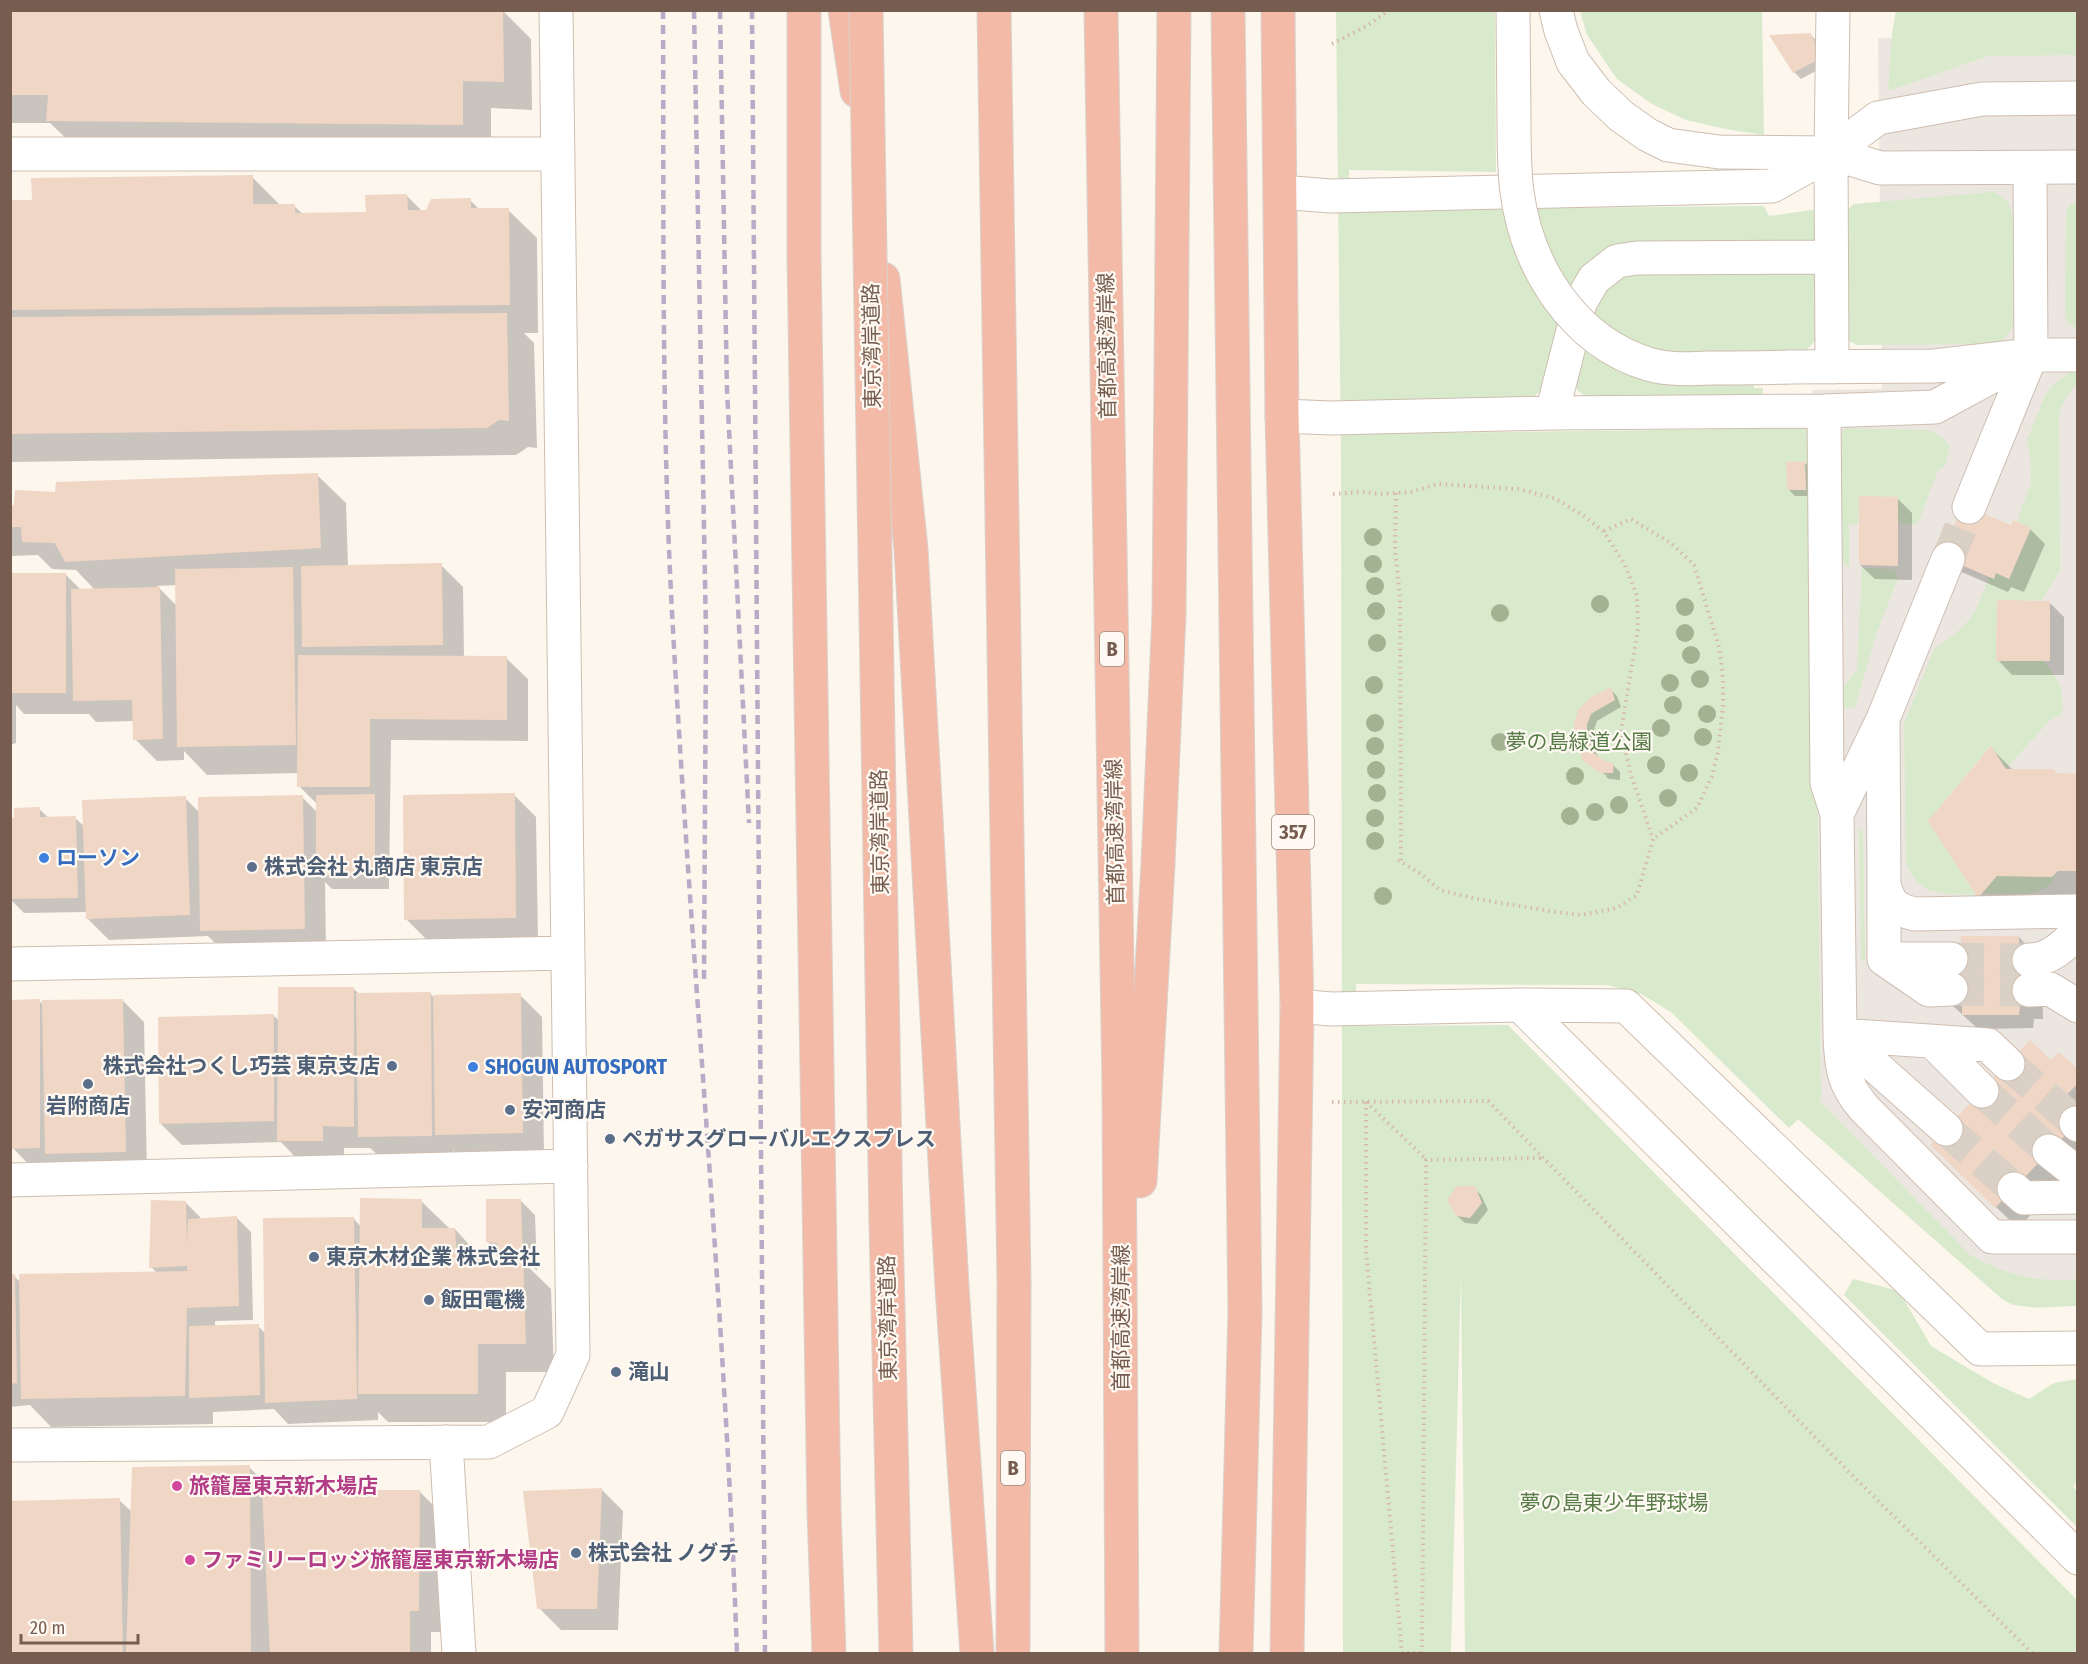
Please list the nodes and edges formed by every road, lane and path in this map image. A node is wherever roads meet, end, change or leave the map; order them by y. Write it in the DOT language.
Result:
graph roads {
  1 [pos="556,10"];
  2 [pos="804,10"];
  3 [pos="845,10"];
  4 [pos="866,10"];
  5 [pos="994,10"];
  6 [pos="1101,10"];
  7 [pos="1174,10"];
  8 [pos="1228,10"];
  9 [pos="1278,10"];
  10 [pos="1389,10"];
  11 [pos="1513,10"];
  12 [pos="1556,10"];
  13 [pos="1833,10"];
  14 [pos="1332,44"];
  15 [pos="2078,98"];
  16 [pos="1831,153"];
  17 [pos="10,154"];
  18 [pos="558,154"];
  19 [pos="2078,167"];
  20 [pos="2030,168"];
  21 [pos="1280,192"];
  22 [pos="1831,257"];
  23 [pos="2031,355"];
  24 [pos="2078,355"];
  25 [pos="1832,367"];
  26 [pos="1824,411"];
  27 [pos="1552,413"];
  28 [pos="1282,416"];
  29 [pos="1396,493"];
  30 [pos="1333,494"];
  31 [pos="1969,507"];
  32 [pos="1604,532"];
  33 [pos="1948,559"];
  34 [pos="1883,719"];
  35 [pos="1837,814"];
  36 [pos="1653,839"];
  37 [pos="1395,858"];
  38 [pos="1401,862"];
  39 [pos="1884,884"];
  40 [pos="2078,911"];
  41 [pos="2078,931"];
  42 [pos="568,953"];
  43 [pos="10,964"];
  44 [pos="1951,974"];
  45 [pos="1520,1005"];
  46 [pos="1297,1006"];
  47 [pos="2078,1006"];
  48 [pos="1840,1035"];
  49 [pos="1933,1042"];
  50 [pos="2008,1064"];
  51 [pos="1982,1091"];
  52 [pos="1332,1102"];
  53 [pos="1365,1102"];
  54 [pos="1946,1129"];
  55 [pos="2049,1151"];
  56 [pos="1544,1158"];
  57 [pos="1426,1160"];
  58 [pos="571,1166"];
  59 [pos="2078,1174"];
  60 [pos="10,1180"];
  61 [pos="2014,1188"];
  62 [pos="2078,1197"];
  63 [pos="2078,1237"];
  64 [pos="1121,1288"];
  65 [pos="2078,1348"];
  66 [pos="446,1442"];
  67 [pos="10,1445"];
  68 [pos="2078,1558"];
  69 [pos="459,1653"];
  70 [pos="829,1653"];
  71 [pos="896,1653"];
  72 [pos="977,1653"];
  73 [pos="1012,1653"];
  74 [pos="1122,1653"];
  75 [pos="1236,1653"];
  76 [pos="1287,1653"];
  77 [pos="1422,1653"];
  78 [pos="2033,1653"];
  1 -- 18 [label="street"];
  2 -- 70 [label="highway"];
  3 -- 72 [label="highway"];
  4 -- 71 [label="highway, 東京湾岸道路, bridge"];
  5 -- 73 [label="highway, B"];
  6 -- 64 [label="highway, 首都高速湾岸線 / B"];
  7 -- 64 [label="highway"];
  8 -- 75 [label="highway"];
  9 -- 21 [label="highway, 357"];
  10 -- 14 [label="path"];
  11 -- 25 [label="street, bridge"];
  12 -- 16 [label="street"];
  13 -- 16 [label="street"];
  15 -- 16 [label="street"];
  16 -- 20 [label="street"];
  16 -- 21 [label="street"];
  16 -- 22 [label="street"];
  17 -- 18 [label="street"];
  18 -- 42 [label="street"];
  19 -- 20 [label="street"];
  20 -- 23 [label="street"];
  21 -- 28 [label="highway, 357"];
  22 -- 25 [label="street"];
  22 -- 27 [label="street"];
  23 -- 24 [label="street"];
  23 -- 25 [label="street"];
  23 -- 26 [label="street"];
  23 -- 31 [label="street"];
  26 -- 27 [label="street"];
  26 -- 35 [label="street"];
  27 -- 28 [label="street"];
  28 -- 46 [label="highway, 357"];
  29 -- 30 [label="path"];
  29 -- 32 [label="path"];
  29 -- 38 [label="path"];
  32 -- 36 [label="path"];
  32 -- 36 [label="path"];
  33 -- 34 [label="street"];
  34 -- 35 [label="street"];
  34 -- 39 [label="street"];
  35 -- 48 [label="street"];
  36 -- 38 [label="path"];
  37 -- 38 [label="path"];
  39 -- 40 [label="street"];
  39 -- 44 [label="street"];
  41 -- 47 [label="street"];
  42 -- 43 [label="street"];
  42 -- 58 [label="street"];
  45 -- 46 [label="street"];
  45 -- 65 [label="street"];
  45 -- 68 [label="street"];
  46 -- 76 [label="highway, 357"];
  48 -- 49 [label="street"];
  48 -- 54 [label="street"];
  48 -- 63 [label="street"];
  49 -- 50 [label="street"];
  49 -- 51 [label="street"];
  52 -- 53 [label="path"];
  53 -- 56 [label="path"];
  53 -- 57 [label="path"];
  53 -- 77 [label="path"];
  55 -- 59 [label="street"];
  56 -- 57 [label="path"];
  56 -- 78 [label="path"];
  57 -- 77 [label="path"];
  58 -- 60 [label="street"];
  58 -- 66 [label="street"];
  61 -- 62 [label="street"];
  64 -- 74 [label="highway, 首都高速湾岸線 / B"];
  66 -- 67 [label="street"];
  66 -- 69 [label="street"];
}
